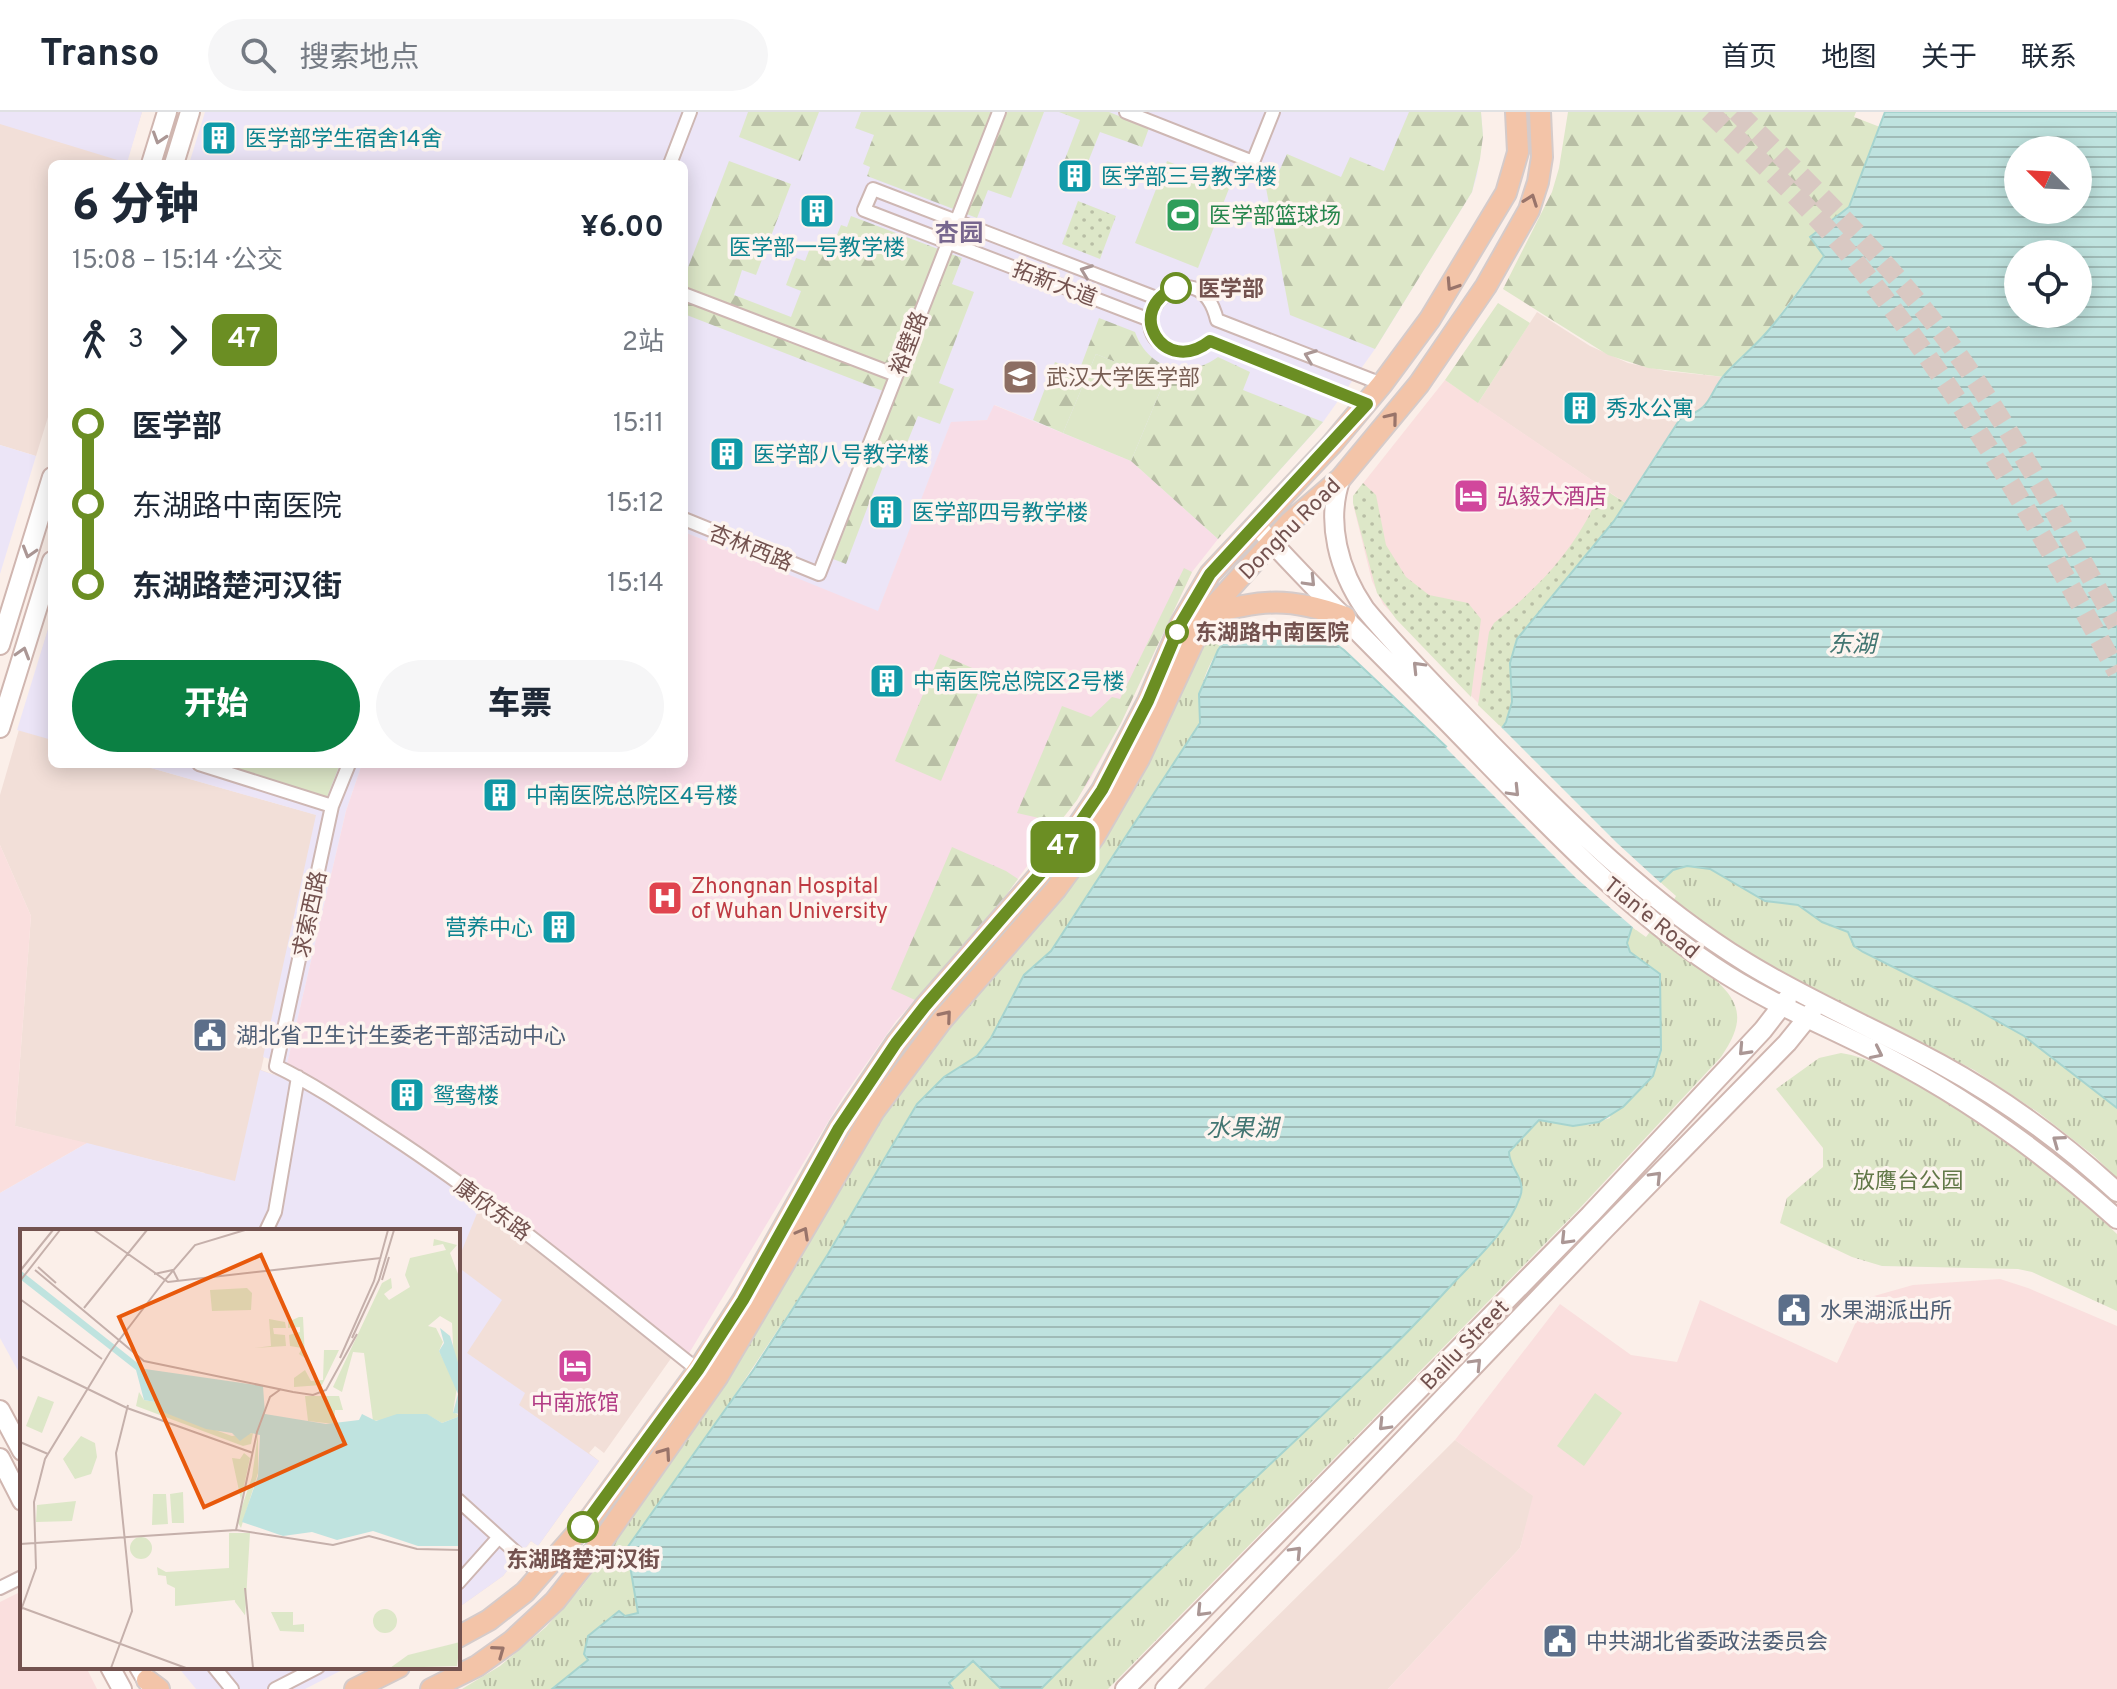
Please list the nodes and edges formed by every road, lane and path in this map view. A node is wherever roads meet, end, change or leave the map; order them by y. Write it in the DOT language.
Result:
graph roads {
  1 [pos="167,112"];
  2 [pos="190,112"];
  3 [pos="690,112"];
  4 [pos="999,112"];
  5 [pos="1126,112"];
  6 [pos="1273,112"];
  7 [pos="1516,112"];
  8 [pos="1540,112"];
  9 [pos="152,160"];
  10 [pos="175,160"];
  11 [pos="672,160"];
  12 [pos="955,221"];
  13 [pos="947,242"];
  14 [pos="688,296"];
  15 [pos="1159,299"];
  16 [pos="1150,320"];
  17 [pos="896,375"];
  18 [pos="1382,384"];
  19 [pos="1367,404"];
  20 [pos="1341,478"];
  21 [pos="48,490"];
  22 [pos="688,521"];
  23 [pos="1256,525"];
  24 [pos="1272,542"];
  25 [pos="48,574"];
  26 [pos="819,574"];
  27 [pos="1206,615"];
  28 [pos="1345,617"];
  29 [pos="0,645"];
  30 [pos="0,728"];
  31 [pos="1466,729"];
  32 [pos="212,768"];
  33 [pos="347,768"];
  34 [pos="332,806"];
  35 [pos="1662,916"];
  36 [pos="1793,990"];
  37 [pos="1818,1003"];
  38 [pos="1781,1007"];
  39 [pos="1807,1020"];
  40 [pos="276,1066"];
  41 [pos="298,1077"];
  42 [pos="2117,1192"];
  43 [pos="2117,1219"];
  44 [pos="267,1229"];
  45 [pos="698,1370"];
  46 [pos="0,1410"];
  47 [pos="20,1447"];
  48 [pos="0,1458"];
  49 [pos="20,1497"];
  50 [pos="460,1502"];
  51 [pos="499,1537"];
  52 [pos="542,1576"];
  53 [pos="20,1578"];
  54 [pos="460,1581"];
  55 [pos="0,1588"];
  56 [pos="460,1636"];
  57 [pos="111,1669"];
  58 [pos="216,1669"];
  59 [pos="314,1669"];
  60 [pos="395,1669"];
  61 [pos="122,1689"];
  62 [pos="232,1689"];
  63 [pos="275,1689"];
  64 [pos="355,1689"];
  65 [pos="431,1689"];
  66 [pos="1125,1689"];
  67 [pos="1165,1689"];
  1 -- 9 [label="main road, one-way"];
  2 -- 10 [label="main road"];
  3 -- 11 [label="street"];
  4 -- 12 [label="street, 裕壁路"];
  5 -- 6 [label="street"];
  7 -- 18 [label="main road, Donghu Road, one-way"];
  20 -- 8 [label="main road, Donghu Road, one-way"];
  12 -- 13 [label="street, 裕壁路"];
  12 -- 13 [label="street, 拓新大道"];
  15 -- 12 [label="street, 拓新大道, one-way"];
  13 -- 16 [label="street, 拓新大道"];
  13 -- 17 [label="street, 裕壁路"];
  14 -- 17 [label="street"];
  15 -- 16 [label="street"];
  18 -- 15 [label="street, one-way"];
  16 -- 19 [label="street"];
  17 -- 26 [label="street, 裕壁路"];
  18 -- 19 [label="main road, Donghu Road"];
  19 -- 23 [label="main road, Donghu Road"];
  20 -- 24 [label="main road, Donghu Road"];
  31 -- 20 [label="main road, Tian'e Road, one-way"];
  21 -- 29 [label="main road, one-way"];
  22 -- 26 [label="street, 杏林西路"];
  23 -- 24 [label="main road, Tian'e Road"];
  23 -- 45 [label="main road, Donghu Road"];
  24 -- 27 [label="main road, Donghu Road"];
  24 -- 28 [label="main road, Tian'e Road, one-way"];
  30 -- 25 [label="main road, one-way"];
  27 -- 28 [label="main road"];
  65 -- 27 [label="main road, Donghu Road, one-way"];
  28 -- 31 [label="main road, Tian'e Road"];
  31 -- 35 [label="main road, Tian'e Road"];
  32 -- 34 [label="street"];
  33 -- 34 [label="street, 求索西路"];
  34 -- 40 [label="street, 求索西路"];
  35 -- 36 [label="main road, Tian'e Road"];
  35 -- 38 [label="main road, Tian'e Road"];
  36 -- 37 [label="main road, Tian'e Road"];
  36 -- 38 [label="main road, Bailu Street"];
  37 -- 39 [label="main road, Bailu Street"];
  42 -- 37 [label="main road, Tian'e Road, one-way"];
  38 -- 39 [label="main road, Tian'e Road"];
  38 -- 66 [label="main road, Bailu Street, one-way"];
  39 -- 43 [label="main road, Tian'e Road, one-way"];
  67 -- 39 [label="main road, Bailu Street, one-way"];
  40 -- 41 [label="street, 康欣东路"];
  41 -- 44 [label="street"];
  41 -- 45 [label="street, 康欣东路"];
  45 -- 52 [label="main road, Donghu Road"];
  46 -- 47 [label="main road"];
  48 -- 49 [label="main road"];
  50 -- 51 [label="street"];
  51 -- 52 [label="street"];
  51 -- 54 [label="street"];
  52 -- 56 [label="main road, Donghu Road"];
  53 -- 55 [label="street"];
  57 -- 61 [label="main road"];
  58 -- 62 [label="street"];
  59 -- 63 [label="street"];
  60 -- 64 [label="main road"];
}
